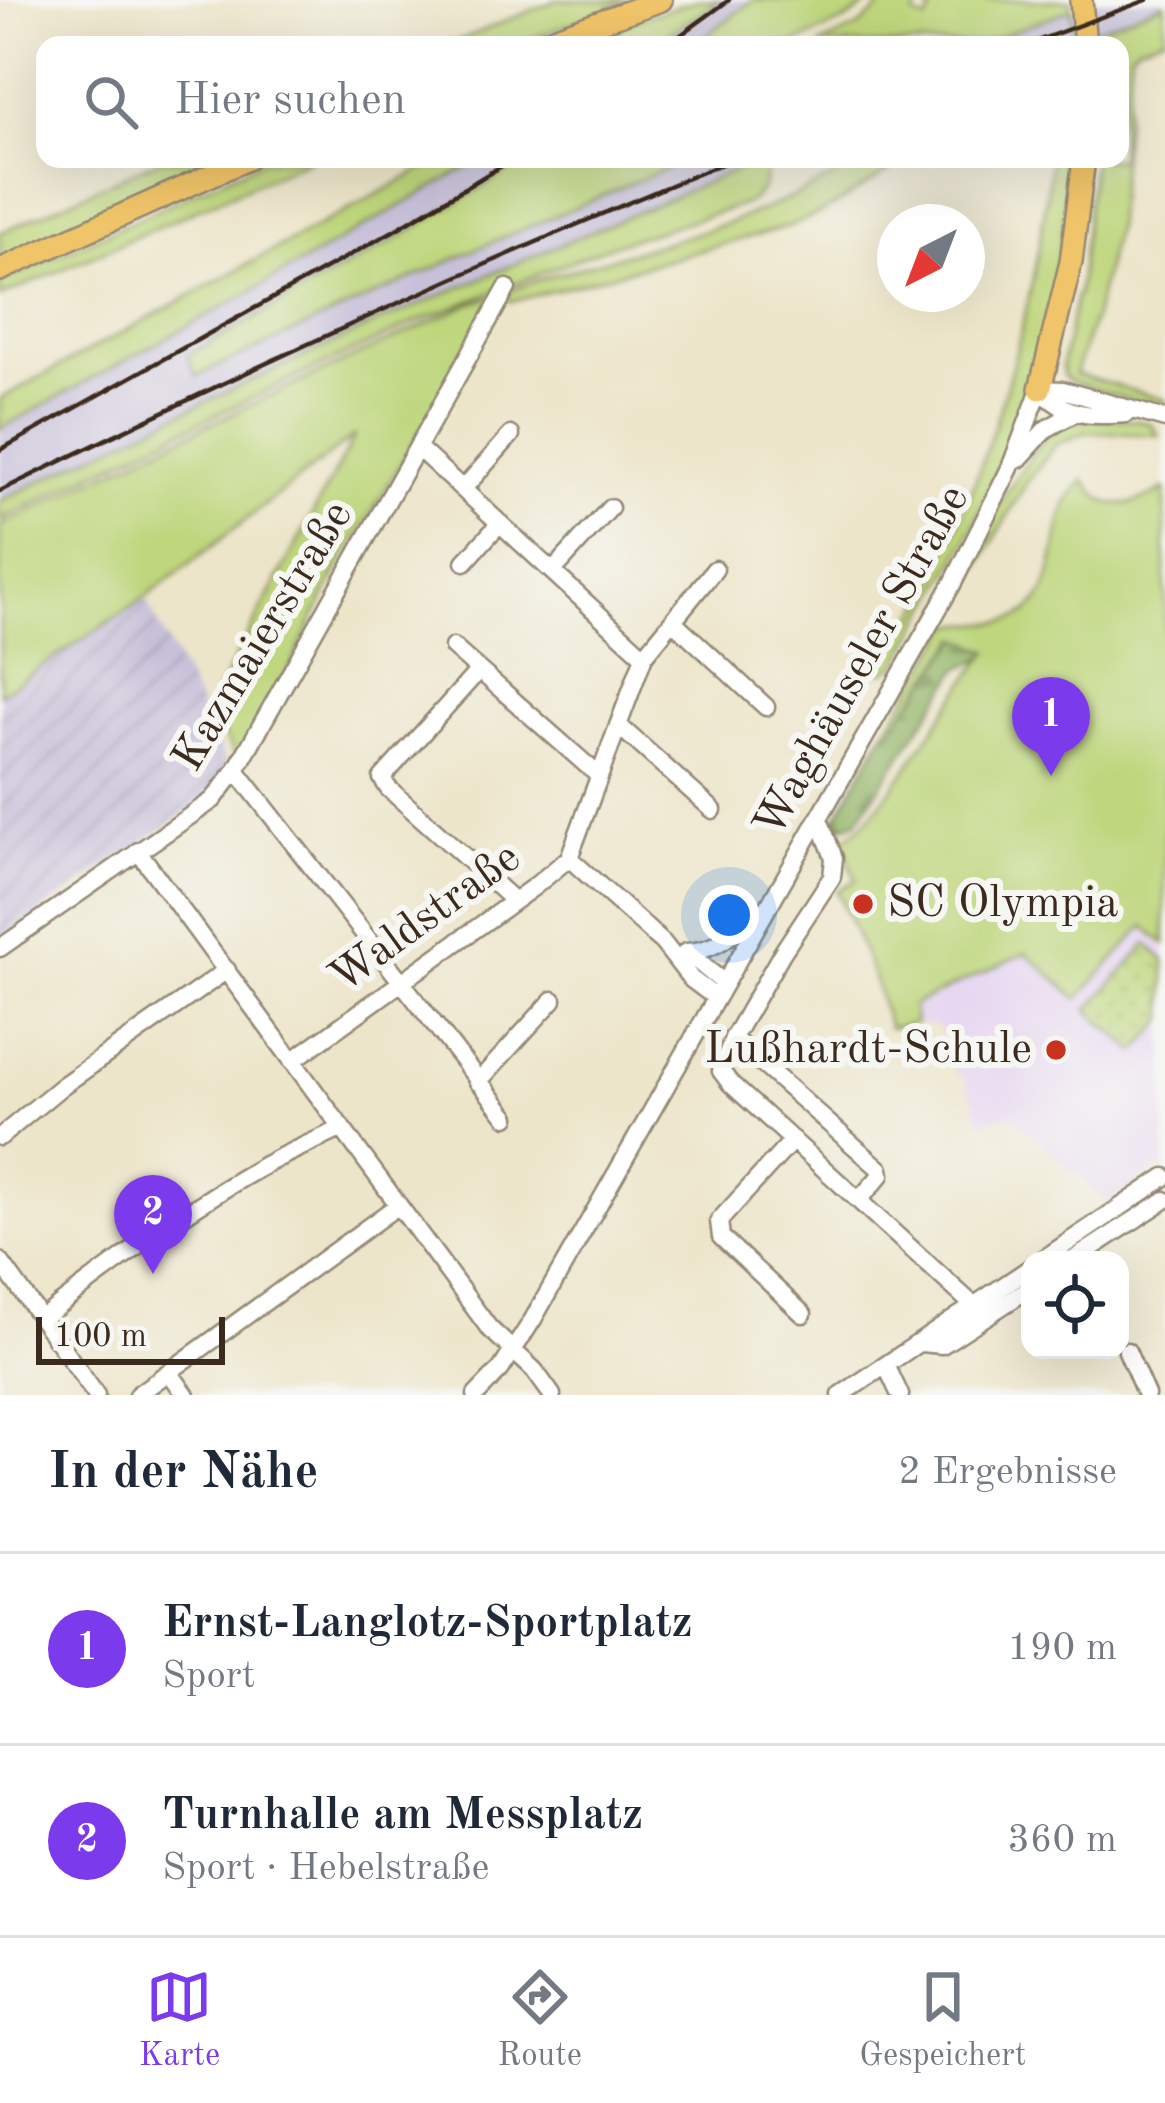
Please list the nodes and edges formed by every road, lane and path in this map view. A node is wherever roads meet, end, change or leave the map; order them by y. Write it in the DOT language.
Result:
graph roads {
  1 [pos="661,0"];
  2 [pos="1081,0"];
  3 [pos="559,36"];
  4 [pos="1084,36"];
  5 [pos="227,168"];
  6 [pos="1083,168"];
  7 [pos="0,270"];
  8 [pos="507,288"];
  9 [pos="1040,389"];
  10 [pos="1075,413"];
  11 [pos="1145,414"];
  12 [pos="1165,419"];
  13 [pos="511,435"];
  14 [pos="418,448"];
  15 [pos="1010,468"];
  16 [pos="463,489"];
  17 [pos="610,508"];
  18 [pos="500,523"];
  19 [pos="465,562"];
  20 [pos="715,569"];
  21 [pos="553,571"];
  22 [pos="674,622"];
  23 [pos="454,647"];
  24 [pos="644,656"];
  25 [pos="479,670"];
  26 [pos="766,707"];
  27 [pos="618,725"];
  28 [pos="236,770"];
  29 [pos="598,776"];
  30 [pos="713,810"];
  31 [pos="819,819"];
  32 [pos="138,851"];
  33 [pos="568,858"];
  34 [pos="772,900"];
  35 [pos="514,902"];
  36 [pos="663,943"];
  37 [pos="0,948"];
  38 [pos="686,952"];
  39 [pos="227,970"];
  40 [pos="402,981"];
  41 [pos="720,990"];
  42 [pos="553,1000"];
  43 [pos="734,1038"];
  44 [pos="292,1060"];
  45 [pos="478,1082"];
  46 [pos="507,1118"];
  47 [pos="341,1130"];
  48 [pos="0,1137"];
  49 [pos="793,1140"];
  50 [pos="1165,1177"];
  51 [pos="859,1200"];
  52 [pos="1165,1200"];
  53 [pos="397,1206"];
  54 [pos="1055,1251"];
  55 [pos="1087,1251"];
  56 [pos="0,1262"];
  57 [pos="1021,1274"];
  58 [pos="7,1286"];
  59 [pos="1021,1294"];
  60 [pos="974,1306"];
  61 [pos="803,1314"];
  62 [pos="41,1318"];
  63 [pos="919,1342"];
  64 [pos="513,1351"];
  65 [pos="1129,1356"];
  66 [pos="886,1366"];
  67 [pos="169,1372"];
  68 [pos="96,1395"];
  69 [pos="137,1395"];
  70 [pos="186,1395"];
  71 [pos="476,1395"];
  72 [pos="552,1395"];
  73 [pos="841,1395"];
  74 [pos="900,1395"];
  75 [pos="1146,1395"];
  1 -- 3 [label="main road"];
  2 -- 4 [label="main road"];
  5 -- 7 [label="main road"];
  6 -- 9 [label="main road"];
  8 -- 14 [label="street, Kazmaierstraße"];
  9 -- 10 [label="street"];
  9 -- 11 [label="street"];
  9 -- 15 [label="street, Waghäuseler Straße"];
  10 -- 11 [label="street"];
  10 -- 15 [label="street"];
  11 -- 12 [label="street"];
  13 -- 16 [label="street"];
  14 -- 16 [label="street"];
  14 -- 28 [label="street, Kazmaierstraße"];
  15 -- 31 [label="street, Waghäuseler Straße"];
  16 -- 18 [label="street"];
  17 -- 21 [label="street"];
  18 -- 19 [label="street"];
  18 -- 21 [label="street"];
  20 -- 22 [label="street, Waldstraße"];
  21 -- 24 [label="street"];
  22 -- 24 [label="street, Waldstraße"];
  22 -- 26 [label="street"];
  23 -- 25 [label="street"];
  24 -- 27 [label="street, Waldstraße"];
  25 -- 29 [label="street"];
  25 -- 35 [label="street"];
  27 -- 29 [label="street, Waldstraße"];
  27 -- 30 [label="street"];
  28 -- 32 [label="street, Kazmaierstraße"];
  28 -- 40 [label="street"];
  29 -- 33 [label="street, Waldstraße"];
  31 -- 34 [label="street, Waghäuseler Straße"];
  31 -- 43 [label="street"];
  32 -- 37 [label="street, Kazmaierstraße"];
  32 -- 39 [label="street"];
  33 -- 35 [label="street, Waldstraße"];
  33 -- 36 [label="street"];
  34 -- 38 [label="street"];
  34 -- 41 [label="street, Waghäuseler Straße"];
  35 -- 40 [label="street, Waldstraße"];
  36 -- 38 [label="street"];
  36 -- 41 [label="street"];
  38 -- 41 [label="street"];
  39 -- 44 [label="street"];
  39 -- 48 [label="street"];
  40 -- 44 [label="street, Waldstraße"];
  40 -- 45 [label="street"];
  41 -- 64 [label="street, Waghäuseler Straße"];
  42 -- 45 [label="street"];
  43 -- 49 [label="street"];
  43 -- 51 [label="street"];
  44 -- 47 [label="street"];
  45 -- 46 [label="street"];
  47 -- 53 [label="street"];
  47 -- 62 [label="street"];
  49 -- 51 [label="street"];
  49 -- 61 [label="street"];
  50 -- 54 [label="street"];
  51 -- 60 [label="street"];
  52 -- 55 [label="street"];
  53 -- 64 [label="street"];
  53 -- 67 [label="street"];
  56 -- 58 [label="street"];
  57 -- 60 [label="street"];
  58 -- 62 [label="street"];
  59 -- 63 [label="street"];
  60 -- 63 [label="street"];
  62 -- 68 [label="street"];
  63 -- 66 [label="street"];
  64 -- 71 [label="street, Waghäuseler Straße"];
  64 -- 72 [label="street"];
  65 -- 75 [label="street"];
  66 -- 73 [label="street"];
  66 -- 74 [label="street"];
  67 -- 69 [label="street"];
  67 -- 70 [label="street"];
}
